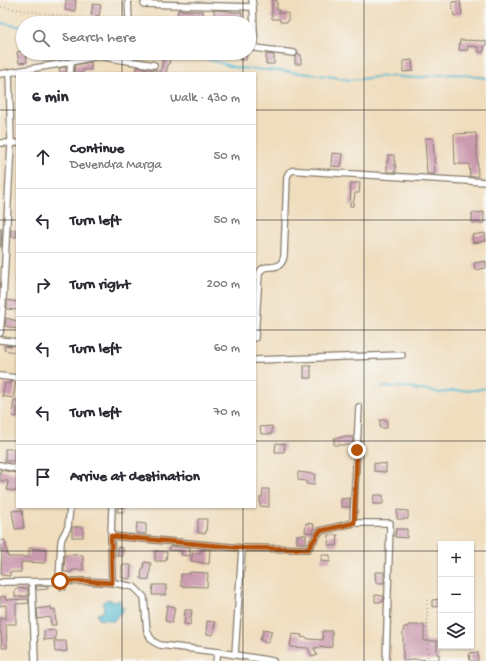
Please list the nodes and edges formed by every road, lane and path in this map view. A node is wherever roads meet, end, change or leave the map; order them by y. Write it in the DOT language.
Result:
graph roads {
  1 [pos="128,0"];
  2 [pos="252,0"];
  3 [pos="192,3"];
  4 [pos="144,4"];
  5 [pos="253,6"];
  6 [pos="1,8"];
  7 [pos="62,16"];
  8 [pos="129,16"];
  9 [pos="253,16"];
  10 [pos="256,48"];
  11 [pos="294,53"];
  12 [pos="80,60"];
  13 [pos="123,60"];
  14 [pos="71,62"];
  15 [pos="154,65"];
  16 [pos="70,72"];
  17 [pos="9,73"];
  18 [pos="0,74"];
  19 [pos="0,143"];
  20 [pos="14,143"];
  21 [pos="486,182"];
  22 [pos="2,301"];
  23 [pos="256,322"];
  24 [pos="0,333"];
  25 [pos="0,340"];
  26 [pos="16,342"];
  27 [pos="402,355"];
  28 [pos="256,360"];
  29 [pos="0,376"];
  30 [pos="16,378"];
  31 [pos="359,407"];
  32 [pos="0,465"];
  33 [pos="16,469"];
  34 [pos="70,508"];
  35 [pos="112,508"];
  36 [pos="354,523"];
  37 [pos="111,536"];
  38 [pos="242,548"];
  39 [pos="60,581"];
  40 [pos="32,582"];
  41 [pos="0,583"];
  42 [pos="112,583"];
  43 [pos="427,600"];
  44 [pos="218,652"];
  45 [pos="235,654"];
  46 [pos="35,661"];
  47 [pos="216,661"];
  48 [pos="273,661"];
  49 [pos="386,661"];
  50 [pos="428,661"];
  1 -- 8 [label="street"];
  2 -- 5 [label="street"];
  3 -- 4 [label="street"];
  3 -- 5 [label="street"];
  5 -- 9 [label="street"];
  6 -- 7 [label="path"];
  10 -- 11 [label="street"];
  12 -- 14 [label="street"];
  13 -- 15 [label="street"];
  14 -- 16 [label="street"];
  14 -- 17 [label="street"];
  17 -- 18 [label="street"];
  17 -- 20 [label="street"];
  19 -- 20 [label="street"];
  20 -- 22 [label="street"];
  21 -- 23 [label="street"];
  22 -- 24 [label="street"];
  25 -- 26 [label="street"];
  27 -- 28 [label="street"];
  29 -- 30 [label="street"];
  31 -- 36 [label="street"];
  32 -- 33 [label="street"];
  34 -- 39 [label="street"];
  35 -- 37 [label="street"];
  36 -- 38 [label="street"];
  36 -- 49 [label="street"];
  37 -- 38 [label="street"];
  37 -- 42 [label="street"];
  38 -- 45 [label="street"];
  39 -- 40 [label="street"];
  39 -- 42 [label="street"];
  40 -- 41 [label="street"];
  40 -- 46 [label="street"];
  42 -- 44 [label="street"];
  43 -- 50 [label="path"];
  44 -- 45 [label="street"];
  44 -- 47 [label="street"];
  45 -- 48 [label="street"];
}
